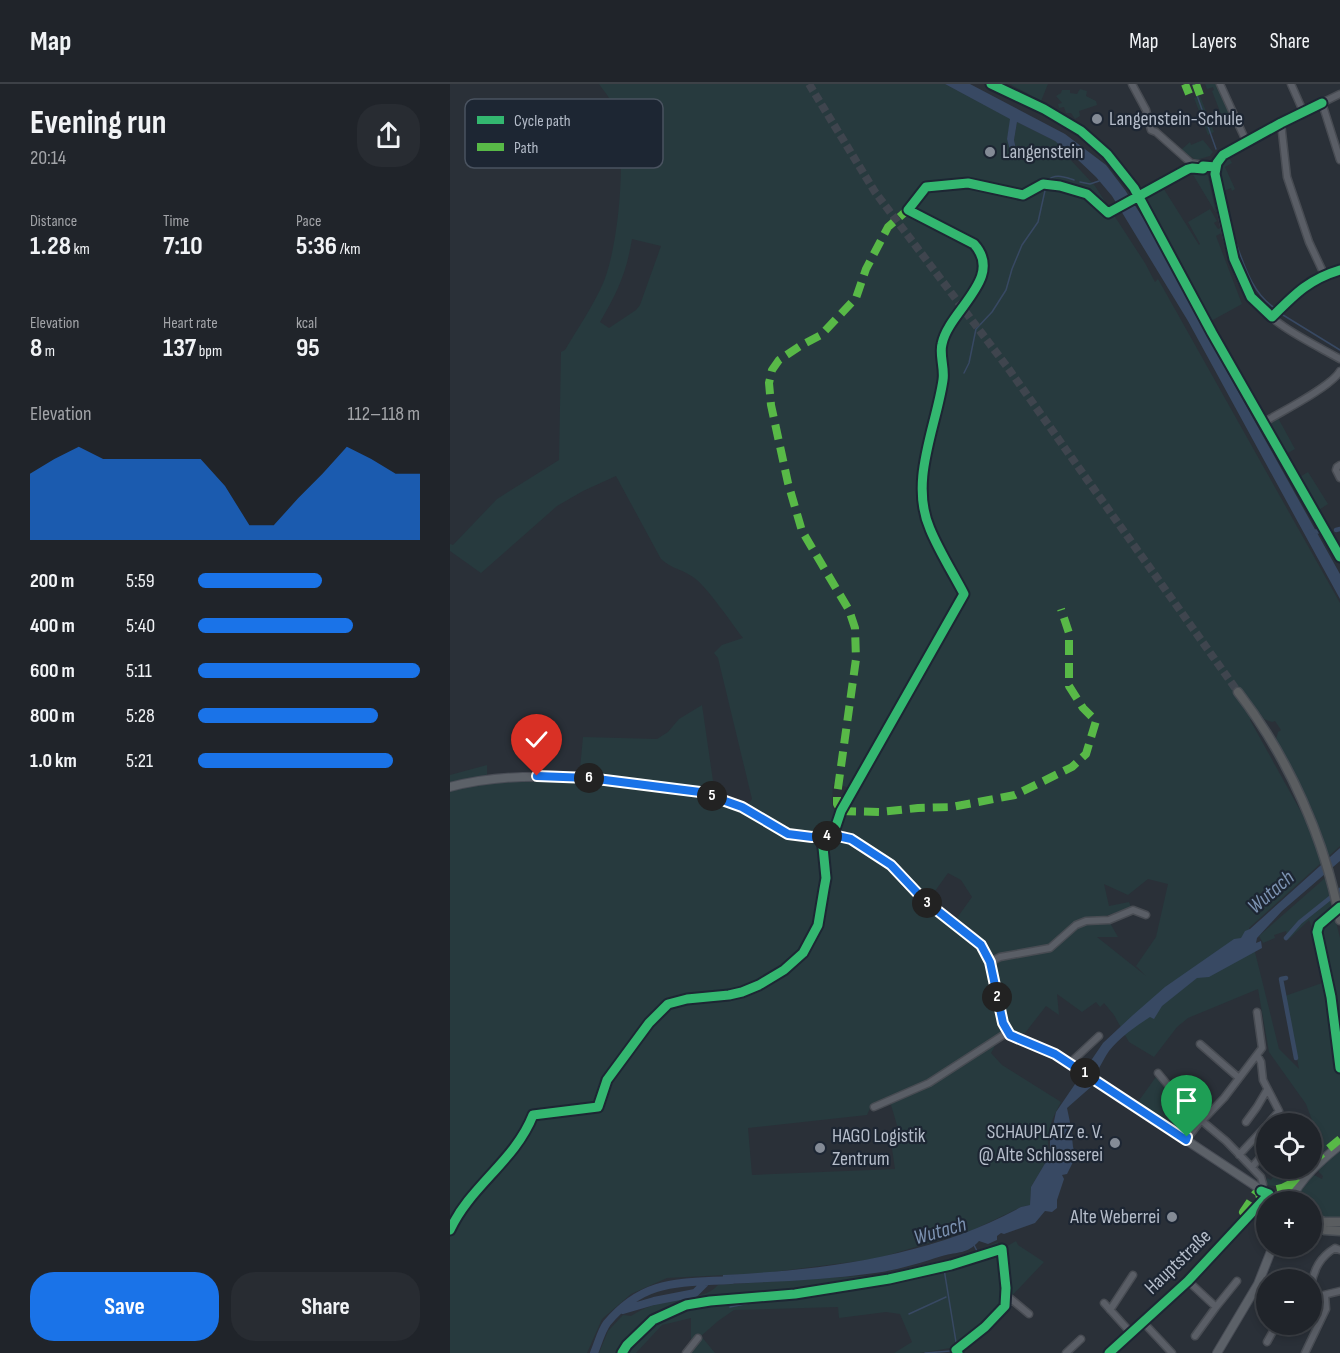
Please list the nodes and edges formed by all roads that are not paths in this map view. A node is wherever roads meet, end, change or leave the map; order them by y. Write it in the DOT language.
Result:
graph roads {
  1 [pos="1132,84"];
  2 [pos="1220,84"];
  3 [pos="1292,84"];
  4 [pos="1339,95"];
  5 [pos="1322,103"];
  6 [pos="1303,111"];
  7 [pos="1281,123"];
  8 [pos="1246,141"];
  9 [pos="1340,160"];
  10 [pos="1216,167"];
  11 [pos="1340,270"];
  12 [pos="1324,274"];
  13 [pos="1272,317"];
  14 [pos="1340,359"];
  15 [pos="1340,371"];
  16 [pos="1266,421"];
  17 [pos="1340,465"];
  18 [pos="1340,478"];
  19 [pos="1238,692"];
  20 [pos="450,787"];
  21 [pos="1146,915"];
  22 [pos="1340,918"];
  23 [pos="990,962"];
  24 [pos="1257,1012"];
  25 [pos="1008,1032"];
  26 [pos="1099,1036"];
  27 [pos="1200,1044"];
  28 [pos="1257,1055"];
  29 [pos="1070,1063"];
  30 [pos="1158,1073"];
  31 [pos="1239,1078"];
  32 [pos="1267,1090"];
  33 [pos="874,1107"];
  34 [pos="1277,1113"];
  35 [pos="1201,1122"];
  36 [pos="1246,1122"];
  37 [pos="1256,1137"];
  38 [pos="1186,1140"];
  39 [pos="1340,1145"];
  40 [pos="1239,1155"];
  41 [pos="1256,1162"];
  42 [pos="1252,1167"];
  43 [pos="1295,1190"];
  44 [pos="1262,1191"];
  45 [pos="1267,1191"];
  46 [pos="1291,1191"];
  47 [pos="1256,1210"];
  48 [pos="1322,1221"];
  49 [pos="1340,1222"];
  50 [pos="1322,1228"];
  51 [pos="1340,1232"];
  52 [pos="1340,1250"];
  53 [pos="1269,1257"];
  54 [pos="1316,1269"];
  55 [pos="1133,1275"];
  56 [pos="1188,1281"];
  57 [pos="1237,1281"];
  58 [pos="1340,1291"];
  59 [pos="1252,1294"];
  60 [pos="1325,1295"];
  61 [pos="1256,1296"];
  62 [pos="1322,1296"];
  63 [pos="1104,1303"];
  64 [pos="1216,1307"];
  65 [pos="1110,1310"];
  66 [pos="1029,1314"];
  67 [pos="1142,1321"];
  68 [pos="1131,1333"];
  69 [pos="1271,1335"];
  70 [pos="1196,1336"];
  71 [pos="698,1338"];
  72 [pos="1081,1340"];
  73 [pos="1267,1342"];
  74 [pos="1075,1350"];
  75 [pos="686,1353"];
  76 [pos="958,1353"];
  77 [pos="1066,1353"];
  78 [pos="1110,1353"];
  79 [pos="1172,1353"];
  80 [pos="1217,1353"];
  81 [pos="1305,1353"];
  1 -- 10 [label="street"];
  2 -- 8 [label="street"];
  3 -- 6 [label="street"];
  4 -- 5 [label="street"];
  5 -- 6 [label="street"];
  5 -- 9 [label="street"];
  6 -- 7 [label="street"];
  7 -- 8 [label="street"];
  7 -- 12 [label="street"];
  8 -- 10 [label="street"];
  10 -- 13 [label="street"];
  11 -- 12 [label="street"];
  12 -- 13 [label="street"];
  13 -- 14 [label="street"];
  15 -- 16 [label="street"];
  17 -- 18 [label="street"];
  19 -- 22 [label="highway"];
  20 -- 23 [label="main road"];
  21 -- 23 [label="street"];
  23 -- 25 [label="main road"];
  24 -- 28 [label="street"];
  25 -- 29 [label="main road"];
  25 -- 33 [label="street"];
  26 -- 29 [label="street"];
  27 -- 31 [label="street"];
  28 -- 31 [label="street"];
  28 -- 32 [label="street"];
  29 -- 38 [label="main road"];
  30 -- 35 [label="street"];
  31 -- 35 [label="street"];
  32 -- 34 [label="street"];
  32 -- 36 [label="street"];
  35 -- 38 [label="street"];
  35 -- 40 [label="street"];
  37 -- 40 [label="street"];
  38 -- 44 [label="main road"];
  39 -- 43 [label="main road"];
  40 -- 42 [label="street"];
  41 -- 42 [label="street"];
  42 -- 45 [label="street"];
  43 -- 46 [label="main road"];
  47 -- 56 [label="street, Hauptstraße"];
  48 -- 49 [label="highway"];
  50 -- 51 [label="highway"];
  52 -- 54 [label="street"];
  53 -- 59 [label="main road"];
  55 -- 65 [label="street"];
  56 -- 64 [label="street, Hauptstraße"];
  56 -- 67 [label="street, Hauptstraße"];
  57 -- 64 [label="street"];
  58 -- 60 [label="street"];
  59 -- 61 [label="street"];
  59 -- 80 [label="main road"];
  60 -- 62 [label="street"];
  60 -- 81 [label="street"];
  63 -- 65 [label="street"];
  64 -- 70 [label="street"];
  65 -- 68 [label="street"];
  66 -- 76 [label="street"];
  67 -- 68 [label="street, Hauptstraße"];
  67 -- 79 [label="street"];
  68 -- 78 [label="street, Hauptstraße"];
  69 -- 73 [label="street"];
  71 -- 75 [label="street"];
  72 -- 74 [label="street"];
  74 -- 77 [label="street"];
}
